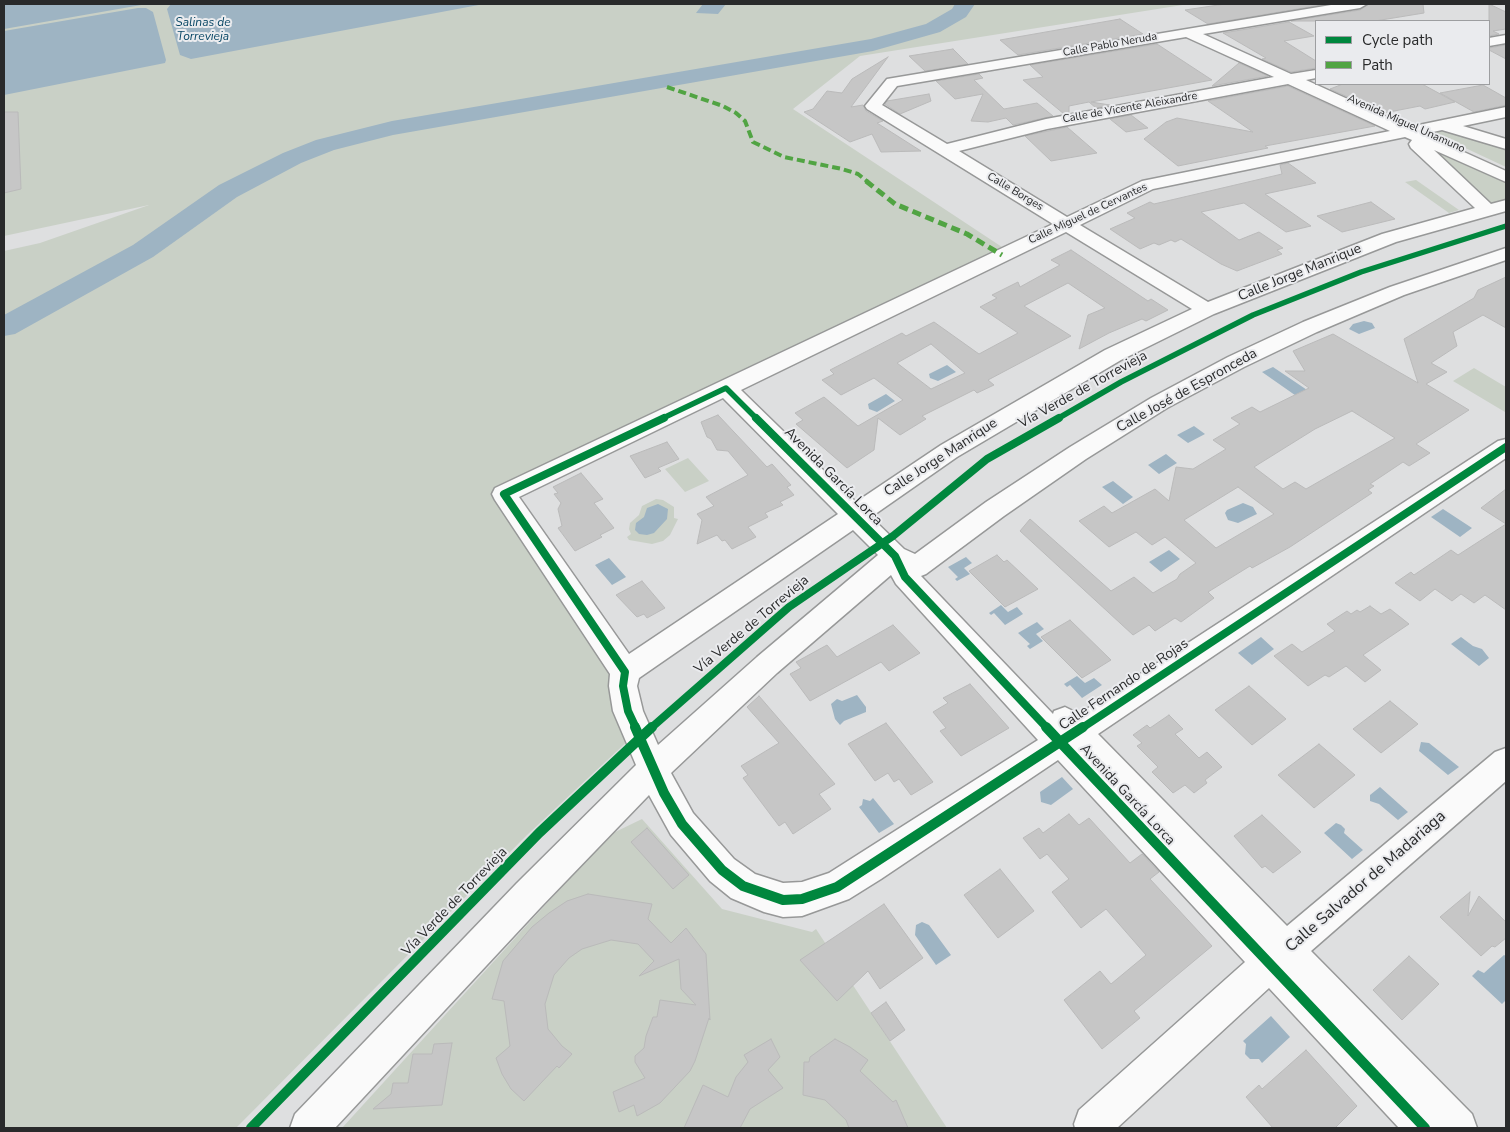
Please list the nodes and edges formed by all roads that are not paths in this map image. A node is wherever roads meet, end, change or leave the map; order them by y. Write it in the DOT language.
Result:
graph roads {
  1 [pos="1360,4"];
  2 [pos="1191,31"];
  3 [pos="1506,39"];
  4 [pos="1490,42"];
  5 [pos="1315,74"];
  6 [pos="1295,78"];
  7 [pos="872,106"];
  8 [pos="1506,112"];
  9 [pos="1445,125"];
  10 [pos="1413,131"];
  11 [pos="1506,144"];
  12 [pos="945,150"];
  13 [pos="1506,169"];
  14 [pos="1506,177"];
  15 [pos="1506,205"];
  16 [pos="1487,210"];
  17 [pos="1066,224"];
  18 [pos="1506,254"];
  19 [pos="1207,310"];
  20 [pos="726,388"];
  21 [pos="1506,447"];
  22 [pos="853,515"];
  23 [pos="906,567"];
  24 [pos="625,672"];
  25 [pos="1068,737"];
  26 [pos="1506,762"];
  27 [pos="654,768"];
  28 [pos="1279,957"];
  29 [pos="1093,1124"];
  30 [pos="309,1128"];
  31 [pos="1425,1128"];
  32 [pos="1458,1128"];
  1 -- 2 [label="street, Calle Pablo Neruda"];
  2 -- 6 [label="street, Avenida Miguel Unamuno"];
  2 -- 7 [label="street, Calle Pablo Neruda"];
  3 -- 4 [label="street"];
  5 -- 6 [label="street, Calle de Vicente Aleixandre"];
  6 -- 10 [label="street, Avenida Miguel Unamuno"];
  6 -- 12 [label="street, Calle de Vicente Aleixandre"];
  7 -- 12 [label="street, Calle Borges"];
  8 -- 9 [label="street, Calle Miguel de Cervantes"];
  9 -- 10 [label="street, Calle Miguel de Cervantes"];
  9 -- 11 [label="street, Avenida Miguel Unamuno"];
  10 -- 13 [label="street, Avenida Miguel Unamuno"];
  10 -- 14 [label="street, Avenida Miguel Unamuno"];
  10 -- 16 [label="street, Avenida Miguel Unamuno"];
  10 -- 17 [label="street, Calle Miguel de Cervantes"];
  12 -- 17 [label="street, Calle Borges"];
  15 -- 16 [label="street, Calle Jorge Manrique"];
  16 -- 19 [label="street, Calle Jorge Manrique"];
  17 -- 19 [label="street, Calle Borges"];
  17 -- 20 [label="street, Calle Miguel de Cervantes"];
  18 -- 23 [label="street, Calle José de Espronceda"];
  19 -- 22 [label="street, Calle Jorge Manrique"];
  20 -- 22 [label="street, Avenida García Lorca"];
  20 -- 24 [label="street"];
  21 -- 25 [label="street, Calle Fernando de Rojas"];
  22 -- 23 [label="street, Avenida García Lorca"];
  22 -- 24 [label="street, Calle Jorge Manrique"];
  23 -- 25 [label="street, Avenida García Lorca"];
  23 -- 27 [label="street, Calle José de Espronceda"];
  24 -- 27 [label="street"];
  25 -- 27 [label="street, Calle Fernando de Rojas"];
  25 -- 28 [label="street, Avenida García Lorca"];
  26 -- 28 [label="street, Calle Salvador de Madariaga"];
  27 -- 30 [label="street, Calle José de Espronceda"];
  28 -- 29 [label="street, Calle Salvador de Madariaga"];
  28 -- 31 [label="street, Avenida García Lorca"];
  28 -- 32 [label="street, Avenida García Lorca"];
}
